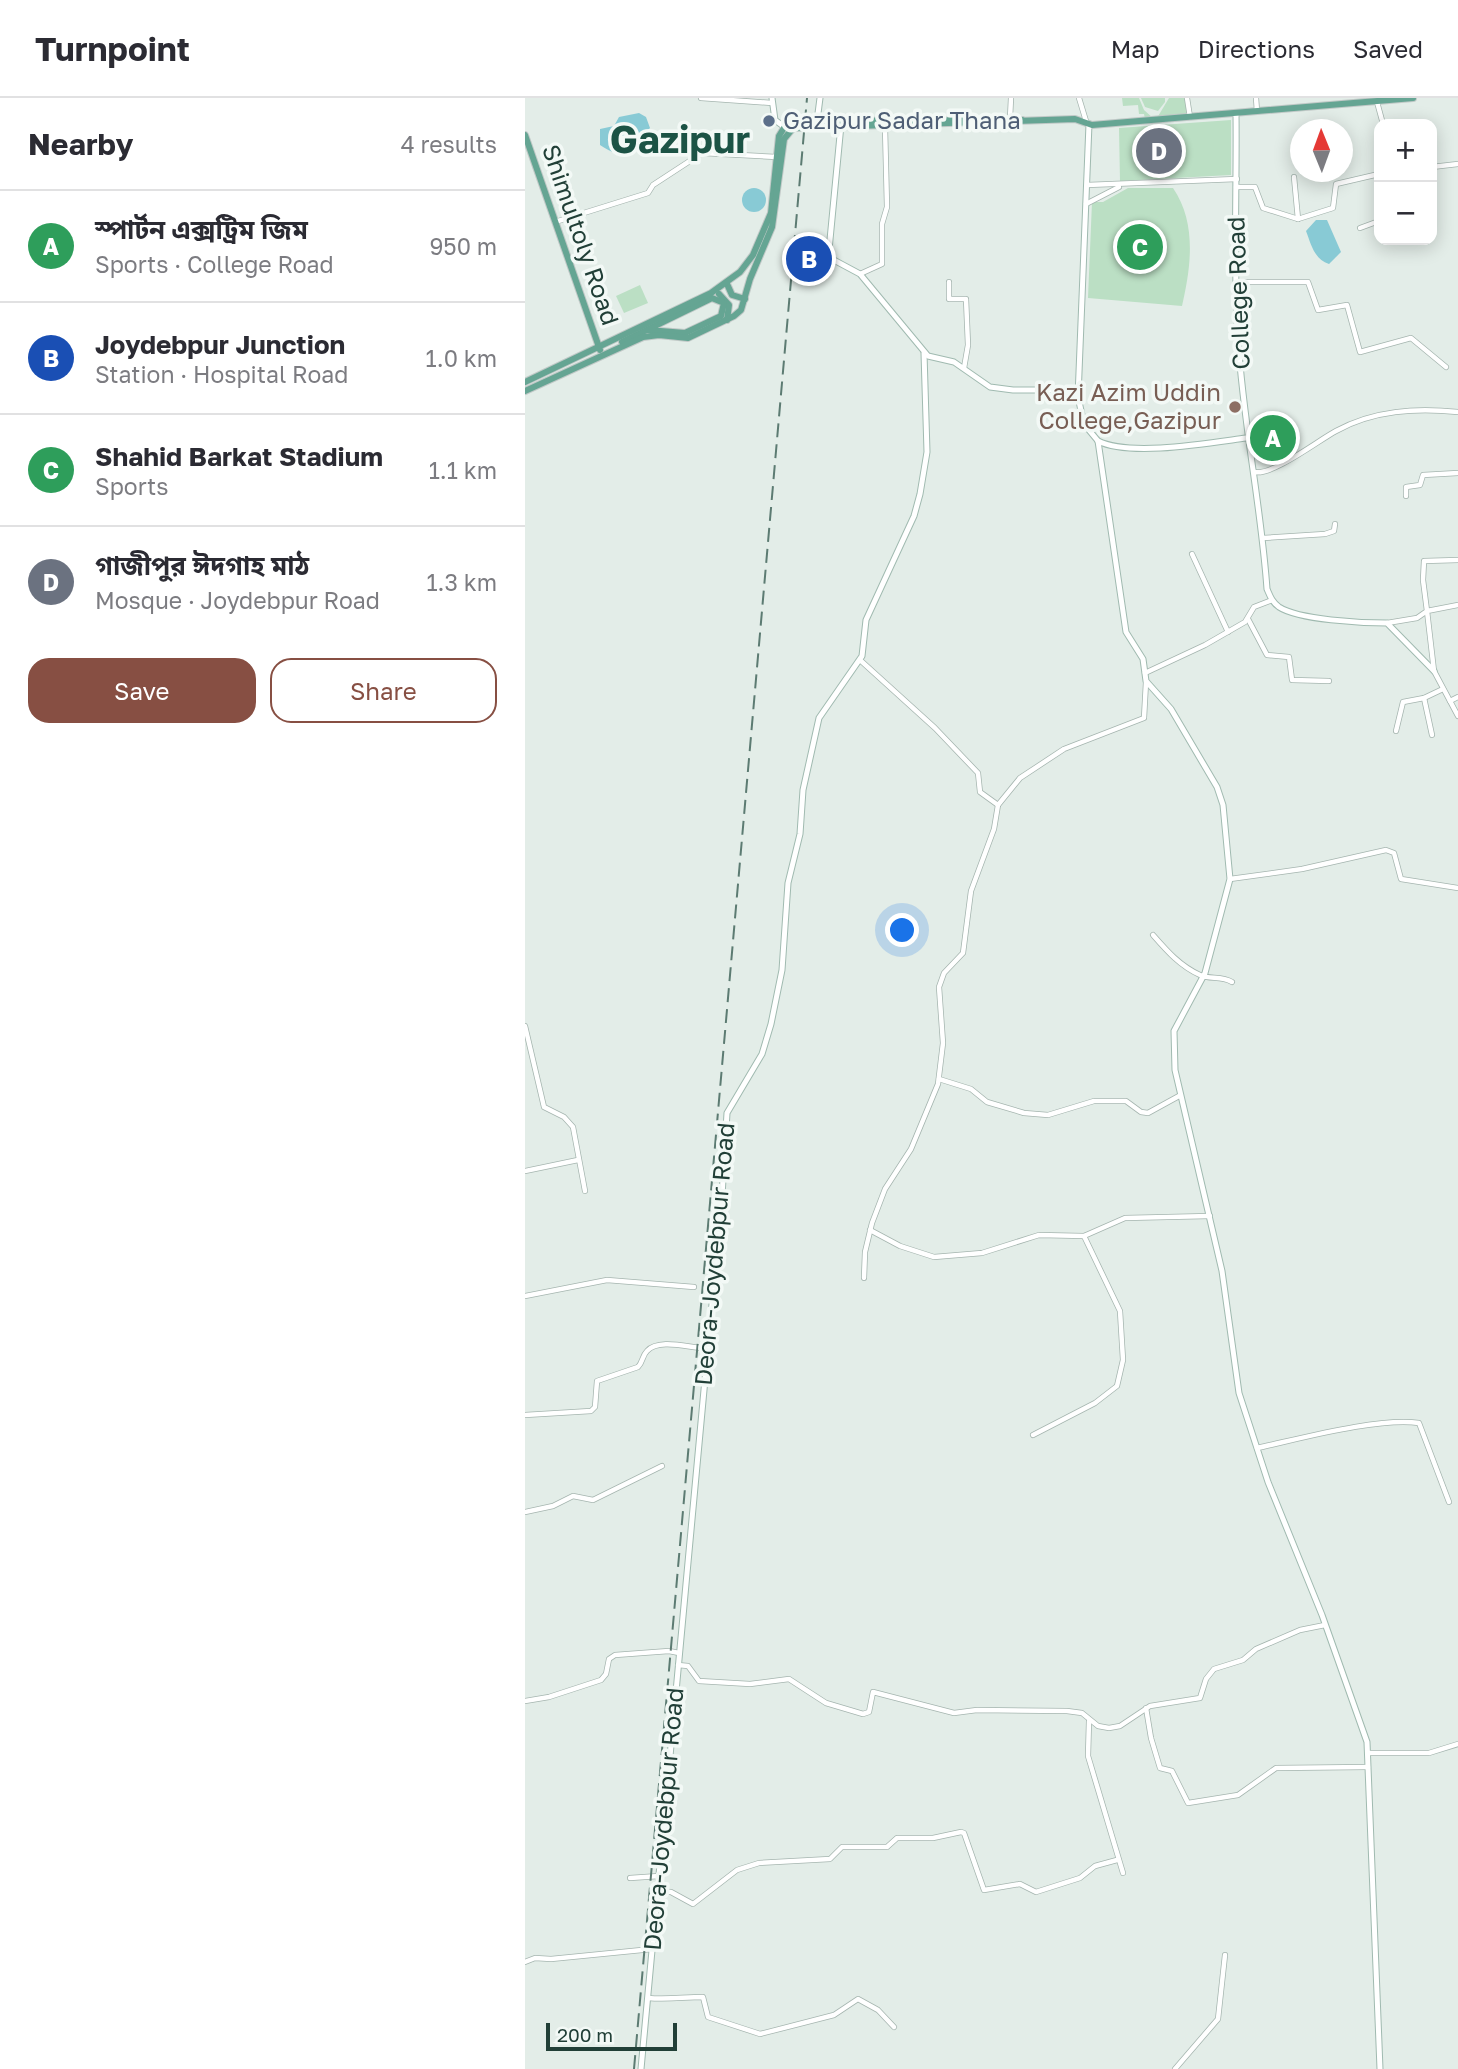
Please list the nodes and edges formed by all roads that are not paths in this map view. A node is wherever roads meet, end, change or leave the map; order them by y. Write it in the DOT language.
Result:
graph roads {
  1 [pos="701,98"];
  2 [pos="820,98"];
  3 [pos="1011,98"];
  4 [pos="1079,98"];
  5 [pos="1187,98"];
  6 [pos="1256,98"];
  7 [pos="1413,98"];
  8 [pos="772,100"];
  9 [pos="1377,102"];
  10 [pos="1257,112"];
  11 [pos="1236,113"];
  12 [pos="1190,117"];
  13 [pos="1010,118"];
  14 [pos="1382,119"];
  15 [pos="817,121"];
  16 [pos="1026,121"];
  17 [pos="1087,123"];
  18 [pos="841,125"];
  19 [pos="783,126"];
  20 [pos="885,127"];
  21 [pos="525,135"];
  22 [pos="777,157"];
  23 [pos="1458,164"];
  24 [pos="1437,166"];
  25 [pos="1374,175"];
  26 [pos="1237,179"];
  27 [pos="1294,182"];
  28 [pos="1087,185"];
  29 [pos="1123,185"];
  30 [pos="1236,187"];
  31 [pos="1086,204"];
  32 [pos="1298,219"];
  33 [pos="554,223"];
  34 [pos="1374,223"];
  35 [pos="1360,229"];
  36 [pos="860,274"];
  37 [pos="949,282"];
  38 [pos="1236,282"];
  39 [pos="727,284"];
  40 [pos="711,293"];
  41 [pos="745,299"];
  42 [pos="676,316"];
  43 [pos="727,320"];
  44 [pos="648,330"];
  45 [pos="680,332"];
  46 [pos="601,351"];
  47 [pos="924,354"];
  48 [pos="1446,367"];
  49 [pos="964,368"];
  50 [pos="525,387"];
  51 [pos="1079,390"];
  52 [pos="1458,412"];
  53 [pos="1246,438"];
  54 [pos="1098,441"];
  55 [pos="1255,472"];
  56 [pos="1458,473"];
  57 [pos="1406,496"];
  58 [pos="1335,524"];
  59 [pos="1263,538"];
  60 [pos="1192,554"];
  61 [pos="1458,560"];
  62 [pos="1272,600"];
  63 [pos="1458,605"];
  64 [pos="1427,611"];
  65 [pos="1248,619"];
  66 [pos="1387,623"];
  67 [pos="1228,632"];
  68 [pos="860,660"];
  69 [pos="1434,671"];
  70 [pos="1144,674"];
  71 [pos="1146,681"];
  72 [pos="1329,681"];
  73 [pos="1444,689"];
  74 [pos="1458,697"];
  75 [pos="1424,698"];
  76 [pos="1450,701"];
  77 [pos="1458,716"];
  78 [pos="1396,731"];
  79 [pos="1432,735"];
  80 [pos="998,805"];
  81 [pos="1230,878"];
  82 [pos="1458,888"];
  83 [pos="1153,935"];
  84 [pos="1202,977"];
  85 [pos="1232,982"];
  86 [pos="525,1026"];
  87 [pos="528,1052"];
  88 [pos="939,1079"];
  89 [pos="1179,1096"];
  90 [pos="578,1160"];
  91 [pos="525,1171"];
  92 [pos="585,1191"];
  93 [pos="1210,1215"];
  94 [pos="870,1230"];
  95 [pos="1084,1236"];
  96 [pos="864,1278"];
  97 [pos="694,1287"];
  98 [pos="525,1296"];
  99 [pos="705,1348"];
  100 [pos="525,1415"];
  101 [pos="1034,1435"];
  102 [pos="1257,1448"];
  103 [pos="662,1465"];
  104 [pos="1449,1502"];
  105 [pos="525,1512"];
  106 [pos="1325,1625"];
  107 [pos="680,1653"];
  108 [pos="678,1665"];
  109 [pos="525,1700"];
  110 [pos="1146,1708"];
  111 [pos="1089,1721"];
  112 [pos="1458,1744"];
  113 [pos="1367,1753"];
  114 [pos="1368,1767"];
  115 [pos="1117,1860"];
  116 [pos="1123,1873"];
  117 [pos="659,1877"];
  118 [pos="630,1878"];
  119 [pos="657,1891"];
  120 [pos="652,1949"];
  121 [pos="1225,1955"];
  122 [pos="525,1962"];
  123 [pos="648,1998"];
  124 [pos="894,2027"];
  125 [pos="642,2069"];
  126 [pos="1175,2069"];
  127 [pos="1380,2069"];
  1 -- 8 [label="street"];
  2 -- 15 [label="street"];
  3 -- 13 [label="street"];
  4 -- 17 [label="street"];
  5 -- 12 [label="street"];
  6 -- 10 [label="street"];
  7 -- 9 [label="main road"];
  8 -- 19 [label="street"];
  9 -- 10 [label="main road"];
  9 -- 14 [label="street"];
  10 -- 11 [label="main road"];
  11 -- 12 [label="main road"];
  11 -- 26 [label="street, College Road"];
  12 -- 17 [label="main road"];
  13 -- 16 [label="main road"];
  13 -- 18 [label="main road"];
  15 -- 18 [label="main road"];
  15 -- 19 [label="main road"];
  16 -- 17 [label="main road"];
  16 -- 20 [label="main road"];
  17 -- 28 [label="street"];
  18 -- 20 [label="main road"];
  18 -- 36 [label="street"];
  18 -- 41 [label="main road"];
  19 -- 22 [label="main road"];
  20 -- 36 [label="street"];
  21 -- 33 [label="main road, Shimultoly Road"];
  22 -- 33 [label="street"];
  22 -- 39 [label="main road"];
  23 -- 24 [label="street"];
  25 -- 32 [label="street"];
  26 -- 29 [label="street"];
  26 -- 30 [label="street, College Road"];
  27 -- 32 [label="street"];
  28 -- 29 [label="street"];
  28 -- 31 [label="street"];
  29 -- 31 [label="street"];
  30 -- 32 [label="street"];
  30 -- 38 [label="street, College Road"];
  31 -- 51 [label="street"];
  33 -- 46 [label="main road, Shimultoly Road"];
  34 -- 35 [label="street"];
  36 -- 47 [label="street"];
  37 -- 49 [label="street"];
  38 -- 48 [label="street"];
  38 -- 53 [label="street, College Road"];
  39 -- 40 [label="main road"];
  39 -- 41 [label="main road"];
  40 -- 43 [label="main road"];
  40 -- 46 [label="main road"];
  41 -- 43 [label="main road"];
  42 -- 44 [label="main road"];
  42 -- 45 [label="main road"];
  42 -- 45 [label="main road"];
  43 -- 46 [label="main road"];
  44 -- 45 [label="main road"];
  44 -- 46 [label="main road"];
  46 -- 50 [label="main road"];
  47 -- 49 [label="street"];
  47 -- 68 [label="street, Deora-Joydebpur Road"];
  49 -- 51 [label="street"];
  51 -- 54 [label="street"];
  52 -- 55 [label="street"];
  53 -- 54 [label="street"];
  53 -- 55 [label="street, College Road"];
  54 -- 70 [label="street"];
  55 -- 59 [label="street, College Road"];
  56 -- 57 [label="street"];
  58 -- 59 [label="street"];
  59 -- 62 [label="street, College Road"];
  60 -- 67 [label="street"];
  61 -- 64 [label="street"];
  62 -- 65 [label="street"];
  62 -- 66 [label="street"];
  63 -- 64 [label="street"];
  64 -- 66 [label="street"];
  64 -- 69 [label="street"];
  65 -- 67 [label="street"];
  65 -- 72 [label="street"];
  66 -- 69 [label="street"];
  67 -- 70 [label="street"];
  68 -- 80 [label="street"];
  68 -- 99 [label="street, Deora-Joydebpur Road"];
  69 -- 73 [label="street"];
  70 -- 71 [label="street"];
  71 -- 80 [label="street"];
  71 -- 81 [label="street"];
  73 -- 75 [label="street"];
  73 -- 76 [label="street"];
  74 -- 76 [label="street"];
  75 -- 78 [label="street"];
  75 -- 79 [label="street"];
  76 -- 77 [label="street"];
  80 -- 88 [label="street"];
  81 -- 82 [label="street"];
  81 -- 84 [label="street"];
  83 -- 84 [label="street"];
  84 -- 85 [label="street"];
  84 -- 89 [label="street"];
  86 -- 87 [label="street"];
  87 -- 90 [label="street"];
  88 -- 89 [label="street"];
  88 -- 94 [label="street"];
  89 -- 93 [label="street"];
  90 -- 91 [label="street"];
  90 -- 92 [label="street"];
  93 -- 95 [label="street"];
  93 -- 102 [label="street"];
  94 -- 95 [label="street"];
  94 -- 96 [label="street"];
  95 -- 101 [label="street"];
  97 -- 98 [label="street"];
  99 -- 100 [label="street"];
  99 -- 107 [label="street, Deora-Joydebpur Road"];
  102 -- 104 [label="street"];
  102 -- 106 [label="street"];
  103 -- 105 [label="street"];
  106 -- 110 [label="street"];
  106 -- 113 [label="street"];
  107 -- 108 [label="street, Deora-Joydebpur Road"];
  107 -- 109 [label="street"];
  108 -- 111 [label="street"];
  108 -- 117 [label="street, Deora-Joydebpur Road"];
  110 -- 111 [label="street"];
  110 -- 114 [label="street"];
  111 -- 115 [label="street"];
  112 -- 113 [label="street"];
  113 -- 114 [label="street"];
  114 -- 127 [label="street"];
  115 -- 116 [label="street"];
  115 -- 119 [label="street"];
  117 -- 118 [label="street"];
  117 -- 119 [label="street, Deora-Joydebpur Road"];
  119 -- 120 [label="street, Deora-Joydebpur Road"];
  120 -- 122 [label="street"];
  120 -- 123 [label="street, Deora-Joydebpur Road"];
  121 -- 126 [label="street"];
  123 -- 124 [label="street"];
  123 -- 125 [label="street, Deora-Joydebpur Road"];
}
